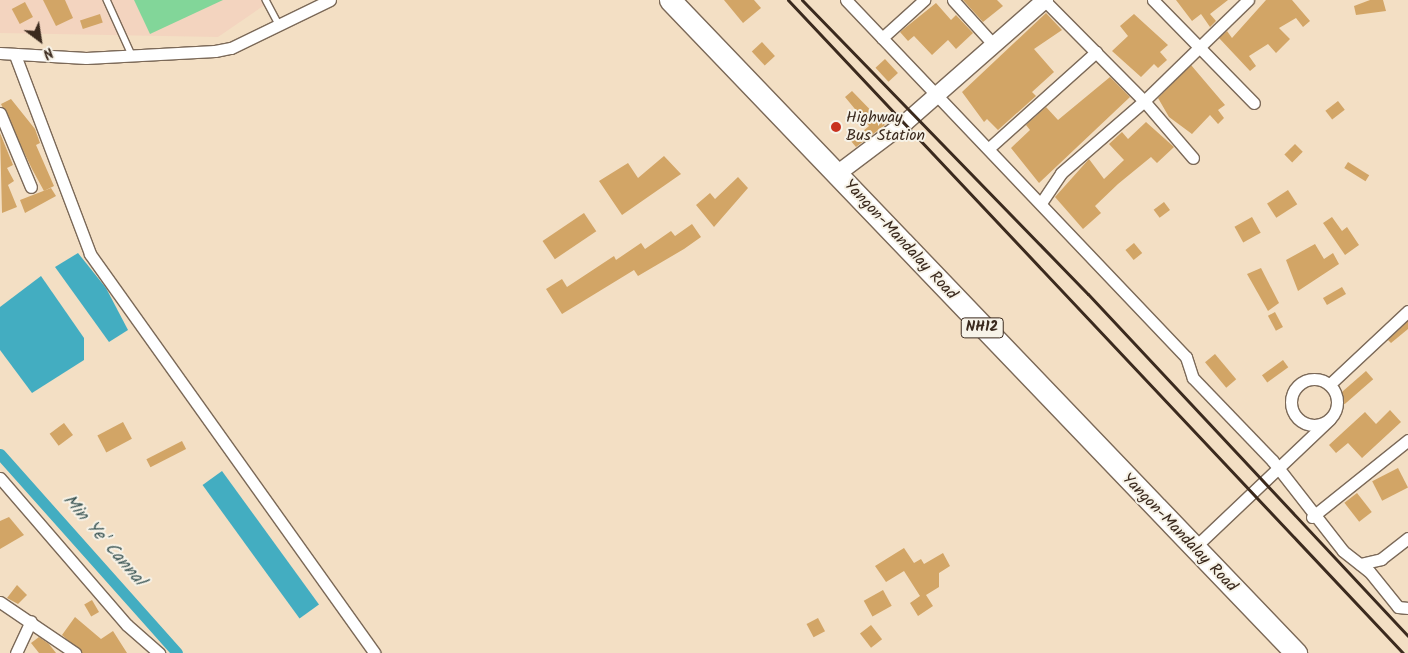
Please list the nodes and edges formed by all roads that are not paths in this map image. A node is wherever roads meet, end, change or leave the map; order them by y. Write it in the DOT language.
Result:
graph roads {
  1 [pos="107,0"];
  2 [pos="266,0"];
  3 [pos="330,0"];
  4 [pos="670,0"];
  5 [pos="846,0"];
  6 [pos="924,0"];
  7 [pos="953,0"];
  8 [pos="1045,0"];
  9 [pos="1153,0"];
  10 [pos="1248,0"];
  11 [pos="279,24"];
  12 [pos="882,38"];
  13 [pos="994,45"];
  14 [pos="1199,47"];
  15 [pos="1096,52"];
  16 [pos="0,53"];
  17 [pos="15,55"];
  18 [pos="134,57"];
  19 [pos="937,94"];
  20 [pos="1144,101"];
  21 [pos="1254,102"];
  22 [pos="0,114"];
  23 [pos="989,148"];
  24 [pos="1193,158"];
  25 [pos="837,174"];
  26 [pos="31,187"];
  27 [pos="1041,203"];
  28 [pos="1408,311"];
  29 [pos="1330,384"];
  30 [pos="1330,418"];
  31 [pos="1408,440"];
  32 [pos="1276,468"];
  33 [pos="0,478"];
  34 [pos="1312,516"];
  35 [pos="1408,538"];
  36 [pos="1194,548"];
  37 [pos="1360,564"];
  38 [pos="0,602"];
  39 [pos="1408,608"];
  40 [pos="31,621"];
  41 [pos="16,653"];
  42 [pos="76,653"];
  43 [pos="159,653"];
  44 [pos="375,653"];
  45 [pos="1296,653"];
  1 -- 18 [label="lane"];
  2 -- 11 [label="lane"];
  3 -- 11 [label="street"];
  4 -- 25 [label="highway, Yangon-Mandalay Road / NH12"];
  5 -- 12 [label="street"];
  6 -- 12 [label="street"];
  7 -- 13 [label="street"];
  8 -- 13 [label="street"];
  8 -- 15 [label="street"];
  9 -- 14 [label="street"];
  10 -- 14 [label="street"];
  11 -- 18 [label="street"];
  12 -- 19 [label="street"];
  13 -- 19 [label="street"];
  14 -- 20 [label="street"];
  14 -- 21 [label="street"];
  15 -- 20 [label="street"];
  15 -- 23 [label="street"];
  16 -- 17 [label="street"];
  17 -- 18 [label="street"];
  17 -- 44 [label="street"];
  19 -- 23 [label="street"];
  19 -- 25 [label="street"];
  20 -- 24 [label="street"];
  20 -- 27 [label="street"];
  22 -- 26 [label="street"];
  23 -- 27 [label="street"];
  25 -- 36 [label="highway, Yangon-Mandalay Road / NH12"];
  27 -- 32 [label="street"];
  28 -- 29 [label="street"];
  29 -- 30 [label="street"];
  29 -- 30 [label="street"];
  30 -- 32 [label="street"];
  31 -- 34 [label="street"];
  32 -- 34 [label="street"];
  32 -- 36 [label="street"];
  33 -- 43 [label="street"];
  34 -- 37 [label="street"];
  35 -- 37 [label="street"];
  36 -- 45 [label="highway, Yangon-Mandalay Road / NH12"];
  37 -- 39 [label="street"];
  38 -- 40 [label="street"];
  40 -- 41 [label="street"];
  40 -- 42 [label="street"];
}
